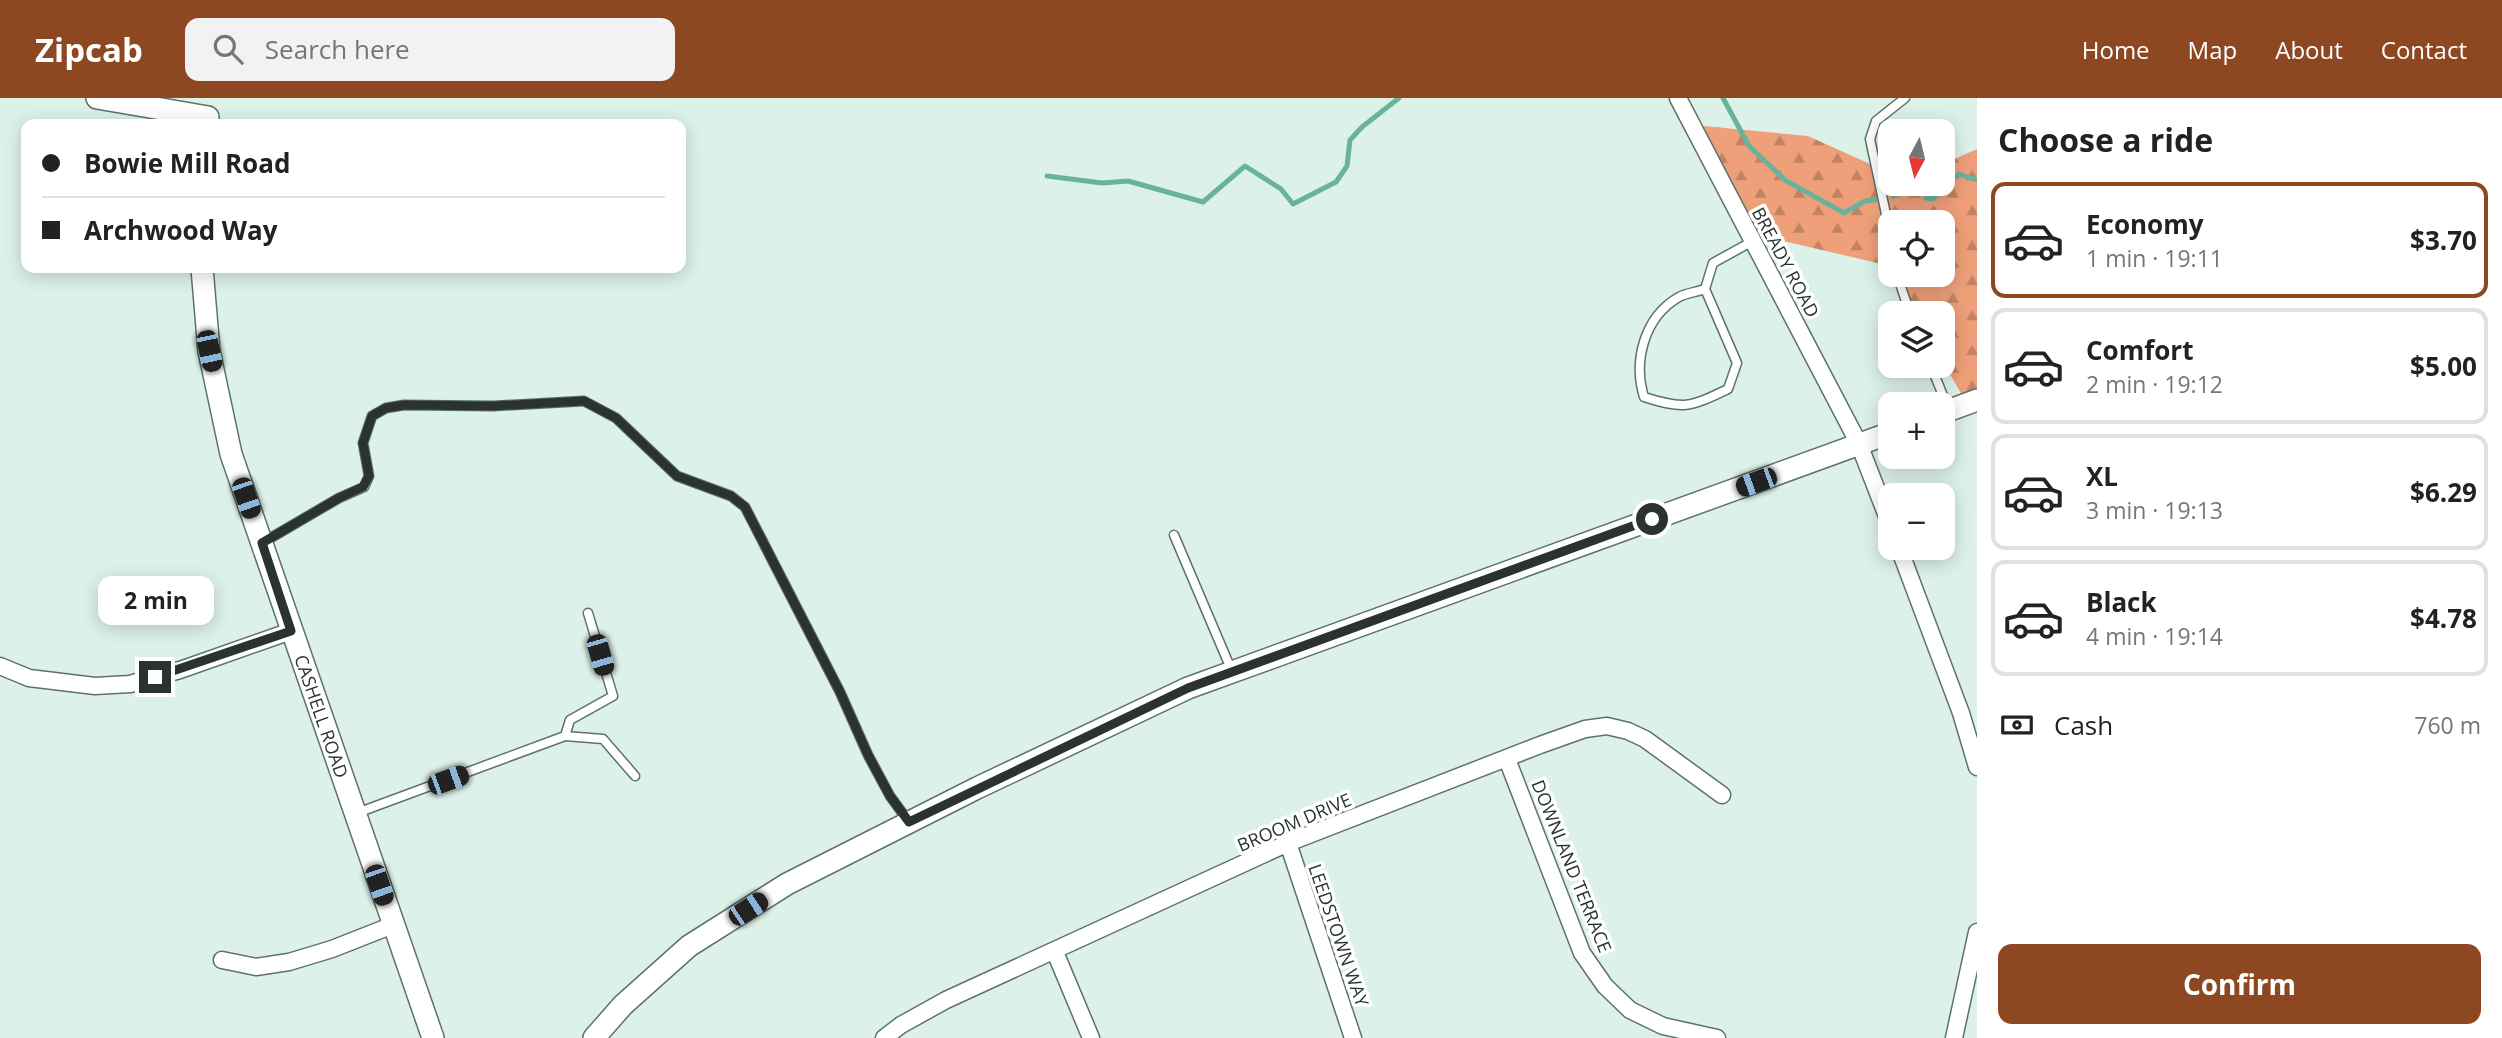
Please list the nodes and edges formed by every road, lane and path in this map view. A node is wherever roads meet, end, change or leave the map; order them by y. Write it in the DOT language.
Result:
graph roads {
  1 [pos="97,98"];
  2 [pos="1678,98"];
  3 [pos="1905,98"];
  4 [pos="209,113"];
  5 [pos="1885,210"];
  6 [pos="1753,241"];
  7 [pos="202,273"];
  8 [pos="1705,289"];
  9 [pos="1977,400"];
  10 [pos="1955,409"];
  11 [pos="1878,437"];
  12 [pos="1859,444"];
  13 [pos="1878,493"];
  14 [pos="1174,535"];
  15 [pos="262,543"];
  16 [pos="1904,560"];
  17 [pos="588,613"];
  18 [pos="291,631"];
  19 [pos="0,666"];
  20 [pos="1232,672"];
  21 [pos="565,736"];
  22 [pos="1507,759"];
  23 [pos="1977,766"];
  24 [pos="635,776"];
  25 [pos="1722,795"];
  26 [pos="355,814"];
  27 [pos="909,822"];
  28 [pos="1288,843"];
  29 [pos="393,925"];
  30 [pos="1977,932"];
  31 [pos="1055,952"];
  32 [pos="222,960"];
  33 [pos="1662,1032"];
  34 [pos="433,1038"];
  35 [pos="594,1038"];
  36 [pos="884,1038"];
  37 [pos="1091,1038"];
  38 [pos="1353,1038"];
  39 [pos="1717,1038"];
  40 [pos="1954,1038"];
  1 -- 4 [label="street"];
  2 -- 6 [label="street, BREADY ROAD"];
  3 -- 5 [label="lane"];
  6 -- 8 [label="lane"];
  6 -- 12 [label="street, BREADY ROAD"];
  7 -- 15 [label="street, CASHELL ROAD"];
  8 -- 8 [label="lane"];
  9 -- 10 [label="street"];
  11 -- 12 [label="street"];
  12 -- 13 [label="street, BREADY ROAD"];
  12 -- 20 [label="street"];
  14 -- 20 [label="lane"];
  15 -- 18 [label="street, CASHELL ROAD"];
  15 -- 27 [label="lane"];
  16 -- 23 [label="street"];
  17 -- 21 [label="lane"];
  18 -- 19 [label="street"];
  18 -- 26 [label="street, CASHELL ROAD"];
  20 -- 27 [label="street"];
  21 -- 24 [label="lane"];
  21 -- 26 [label="lane"];
  22 -- 25 [label="street, BROOM DRIVE"];
  22 -- 28 [label="street, BROOM DRIVE"];
  22 -- 33 [label="street, DOWNLAND TERRACE"];
  26 -- 29 [label="street, CASHELL ROAD"];
  27 -- 35 [label="street"];
  28 -- 31 [label="street, BROOM DRIVE"];
  28 -- 38 [label="street, LEEDSTOWN WAY"];
  29 -- 32 [label="street"];
  29 -- 34 [label="street, CASHELL ROAD"];
  30 -- 40 [label="street"];
  31 -- 36 [label="street, BROOM DRIVE"];
  31 -- 37 [label="street"];
  33 -- 39 [label="street, DOWNLAND TERRACE"];
}
